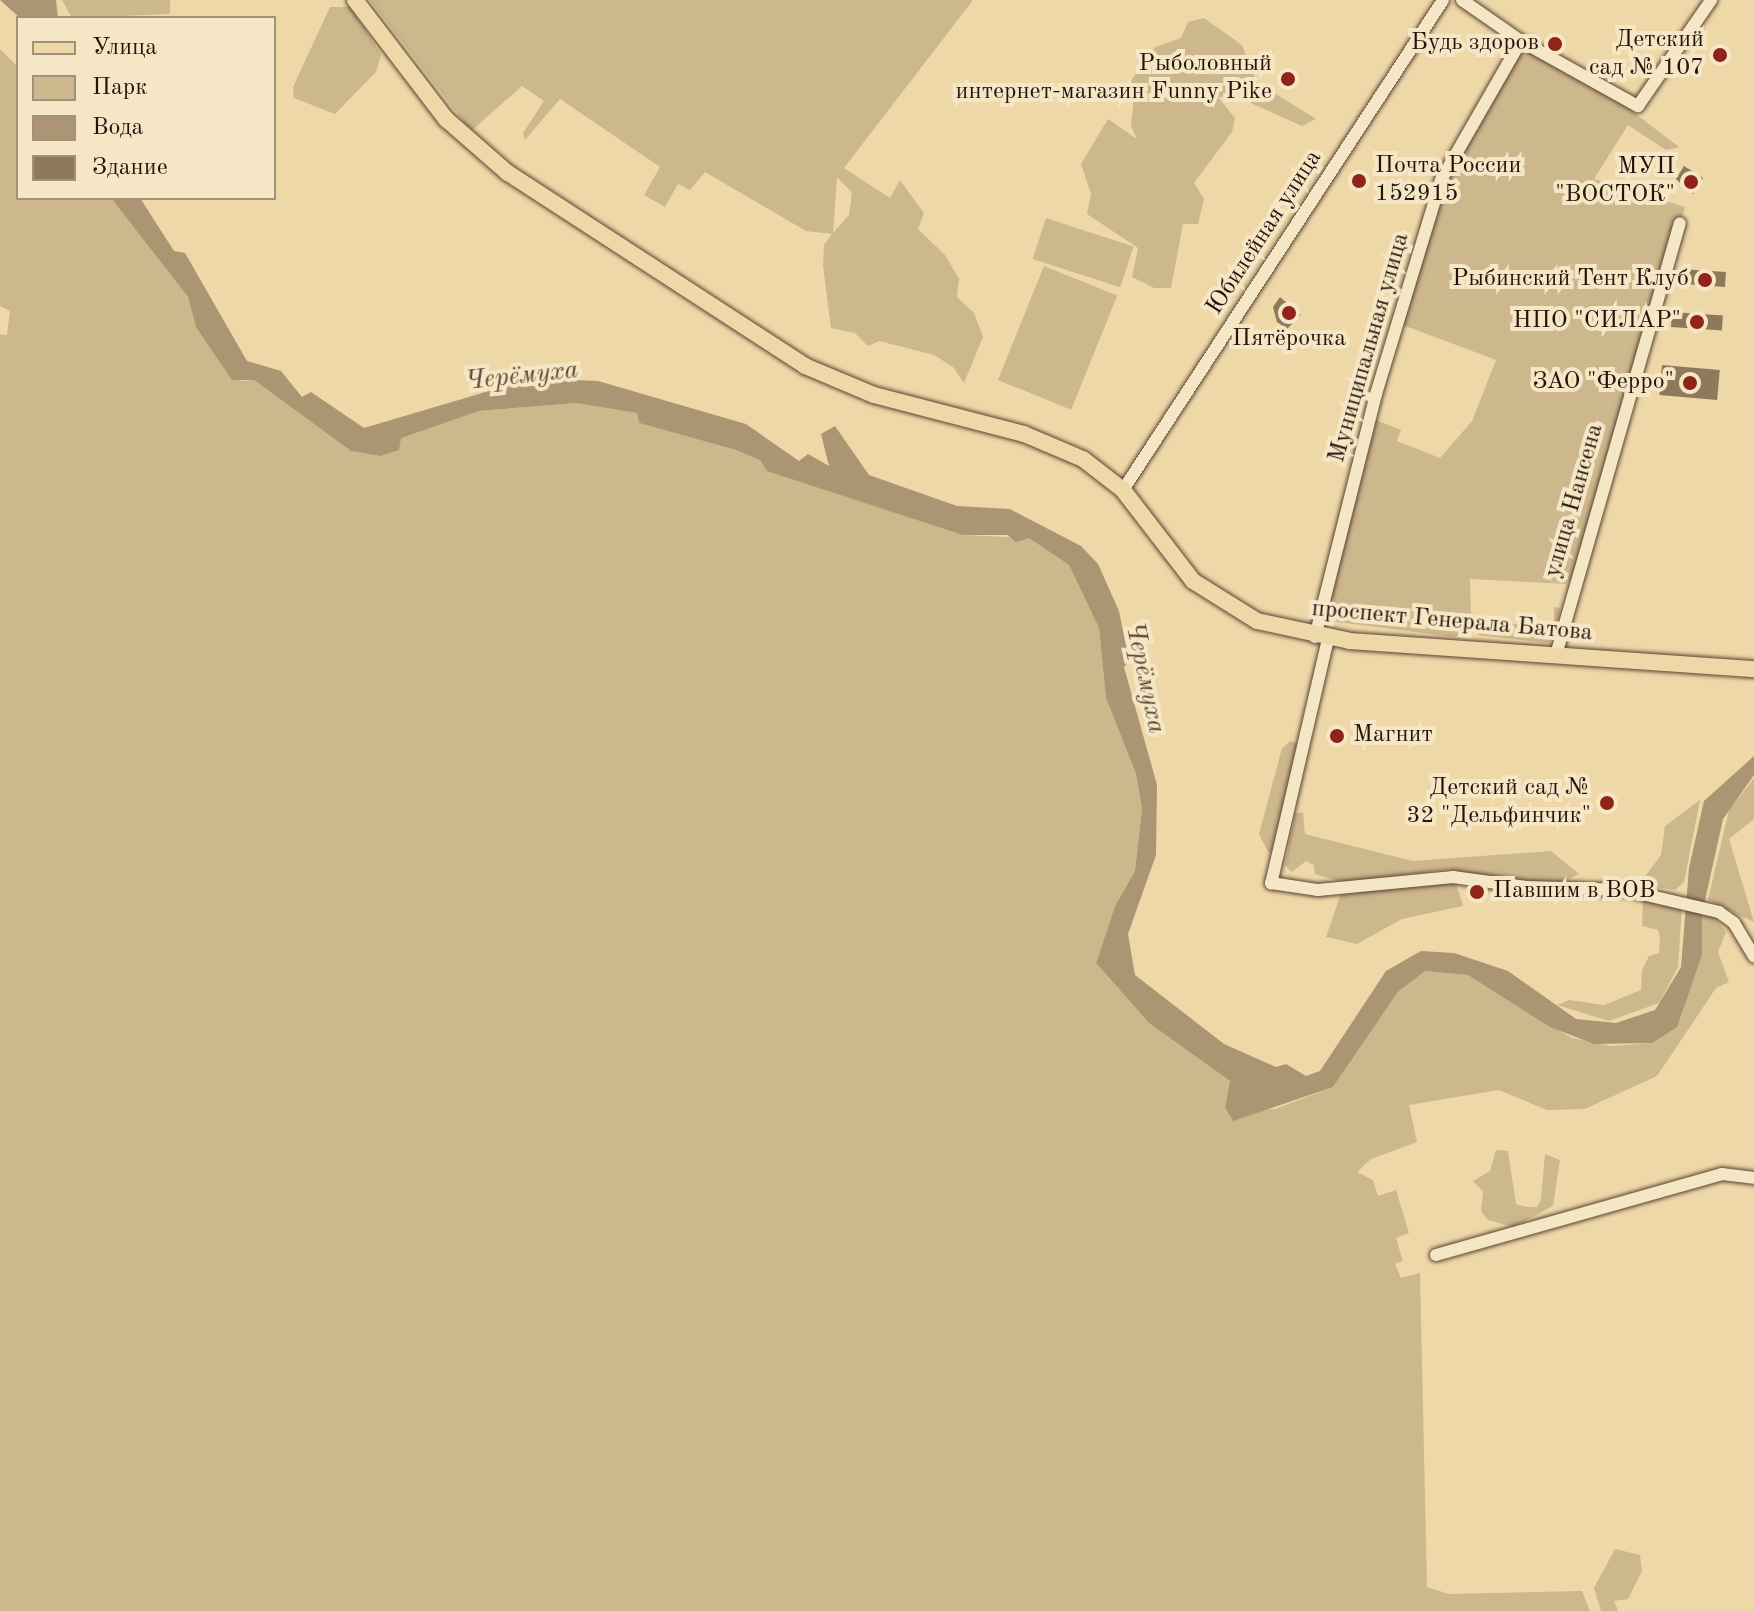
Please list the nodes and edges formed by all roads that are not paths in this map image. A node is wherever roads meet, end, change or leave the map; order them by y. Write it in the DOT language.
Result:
graph roads {
  1 [pos="355,0"];
  2 [pos="1443,0"];
  3 [pos="1462,0"];
  4 [pos="1711,0"];
  5 [pos="1521,41"];
  6 [pos="1680,223"];
  7 [pos="1123,490"];
  8 [pos="1322,638"];
  9 [pos="1556,655"];
  10 [pos="1754,669"];
  11 [pos="1754,956"];
  12 [pos="1754,1178"];
  13 [pos="1436,1255"];
  1 -- 7 [label="main road, проспект Генерала Батова"];
  2 -- 7 [label="street, Юбилейная улица"];
  3 -- 5 [label="street"];
  4 -- 5 [label="street"];
  5 -- 8 [label="street, Муниципальная улица"];
  6 -- 9 [label="street, улица Нансена"];
  7 -- 8 [label="main road, проспект Генерала Батова"];
  8 -- 9 [label="main road, проспект Генерала Батова"];
  8 -- 11 [label="street, Муниципальная улица"];
  9 -- 10 [label="main road, проспект Генерала Батова"];
  12 -- 13 [label="street"];
}
